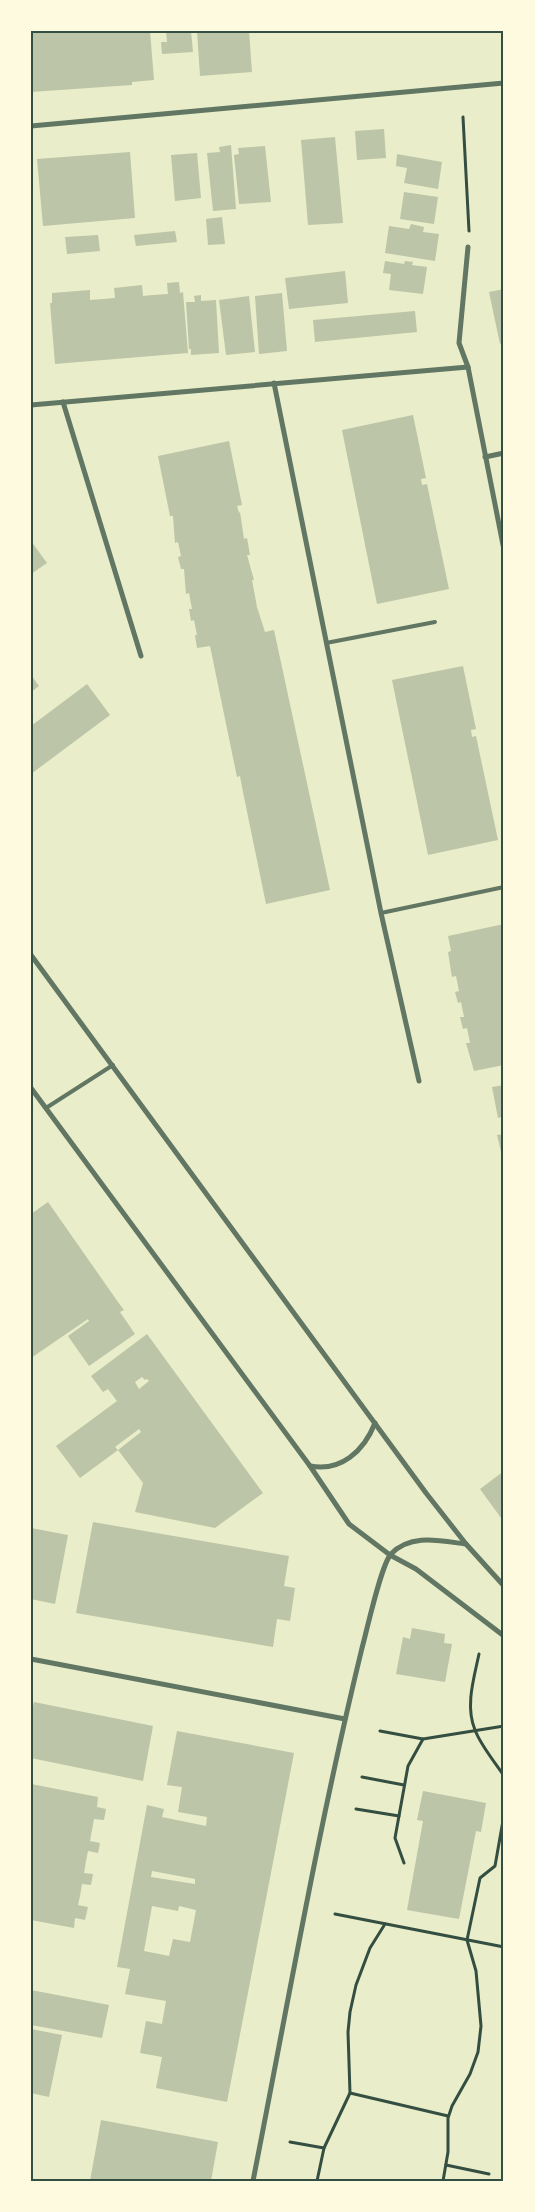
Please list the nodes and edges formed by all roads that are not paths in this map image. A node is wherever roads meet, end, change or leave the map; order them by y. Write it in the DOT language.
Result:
graph roads {
  1 [pos="504,83"];
  2 [pos="31,126"];
  3 [pos="468,247"];
  4 [pos="468,367"];
  5 [pos="274,383"];
  6 [pos="63,402"];
  7 [pos="31,404"];
  8 [pos="504,454"];
  9 [pos="485,457"];
  10 [pos="504,550"];
  11 [pos="435,622"];
  12 [pos="326,643"];
  13 [pos="141,656"];
  14 [pos="504,887"];
  15 [pos="381,913"];
  16 [pos="31,956"];
  17 [pos="113,1065"];
  18 [pos="419,1081"];
  19 [pos="31,1088"];
  20 [pos="46,1108"];
  21 [pos="375,1423"];
  22 [pos="310,1466"];
  23 [pos="466,1544"];
  24 [pos="390,1555"];
  25 [pos="504,1586"];
  26 [pos="504,1636"];
  27 [pos="31,1659"];
  28 [pos="345,1719"];
  29 [pos="253,2181"];
  1 -- 2 [label="street"];
  3 -- 4 [label="street"];
  4 -- 5 [label="street"];
  4 -- 9 [label="street"];
  5 -- 6 [label="street"];
  5 -- 12 [label="street"];
  6 -- 7 [label="street"];
  6 -- 13 [label="street"];
  8 -- 9 [label="street"];
  9 -- 10 [label="street"];
  11 -- 12 [label="lane"];
  12 -- 15 [label="street"];
  14 -- 15 [label="lane"];
  15 -- 18 [label="street"];
  16 -- 17 [label="street"];
  17 -- 20 [label="lane"];
  17 -- 21 [label="street"];
  19 -- 20 [label="street"];
  20 -- 22 [label="street"];
  21 -- 22 [label="street"];
  21 -- 23 [label="street"];
  22 -- 24 [label="street"];
  23 -- 24 [label="street"];
  23 -- 25 [label="street"];
  24 -- 26 [label="street"];
  24 -- 28 [label="street"];
  27 -- 28 [label="street"];
  28 -- 29 [label="street"];
}
